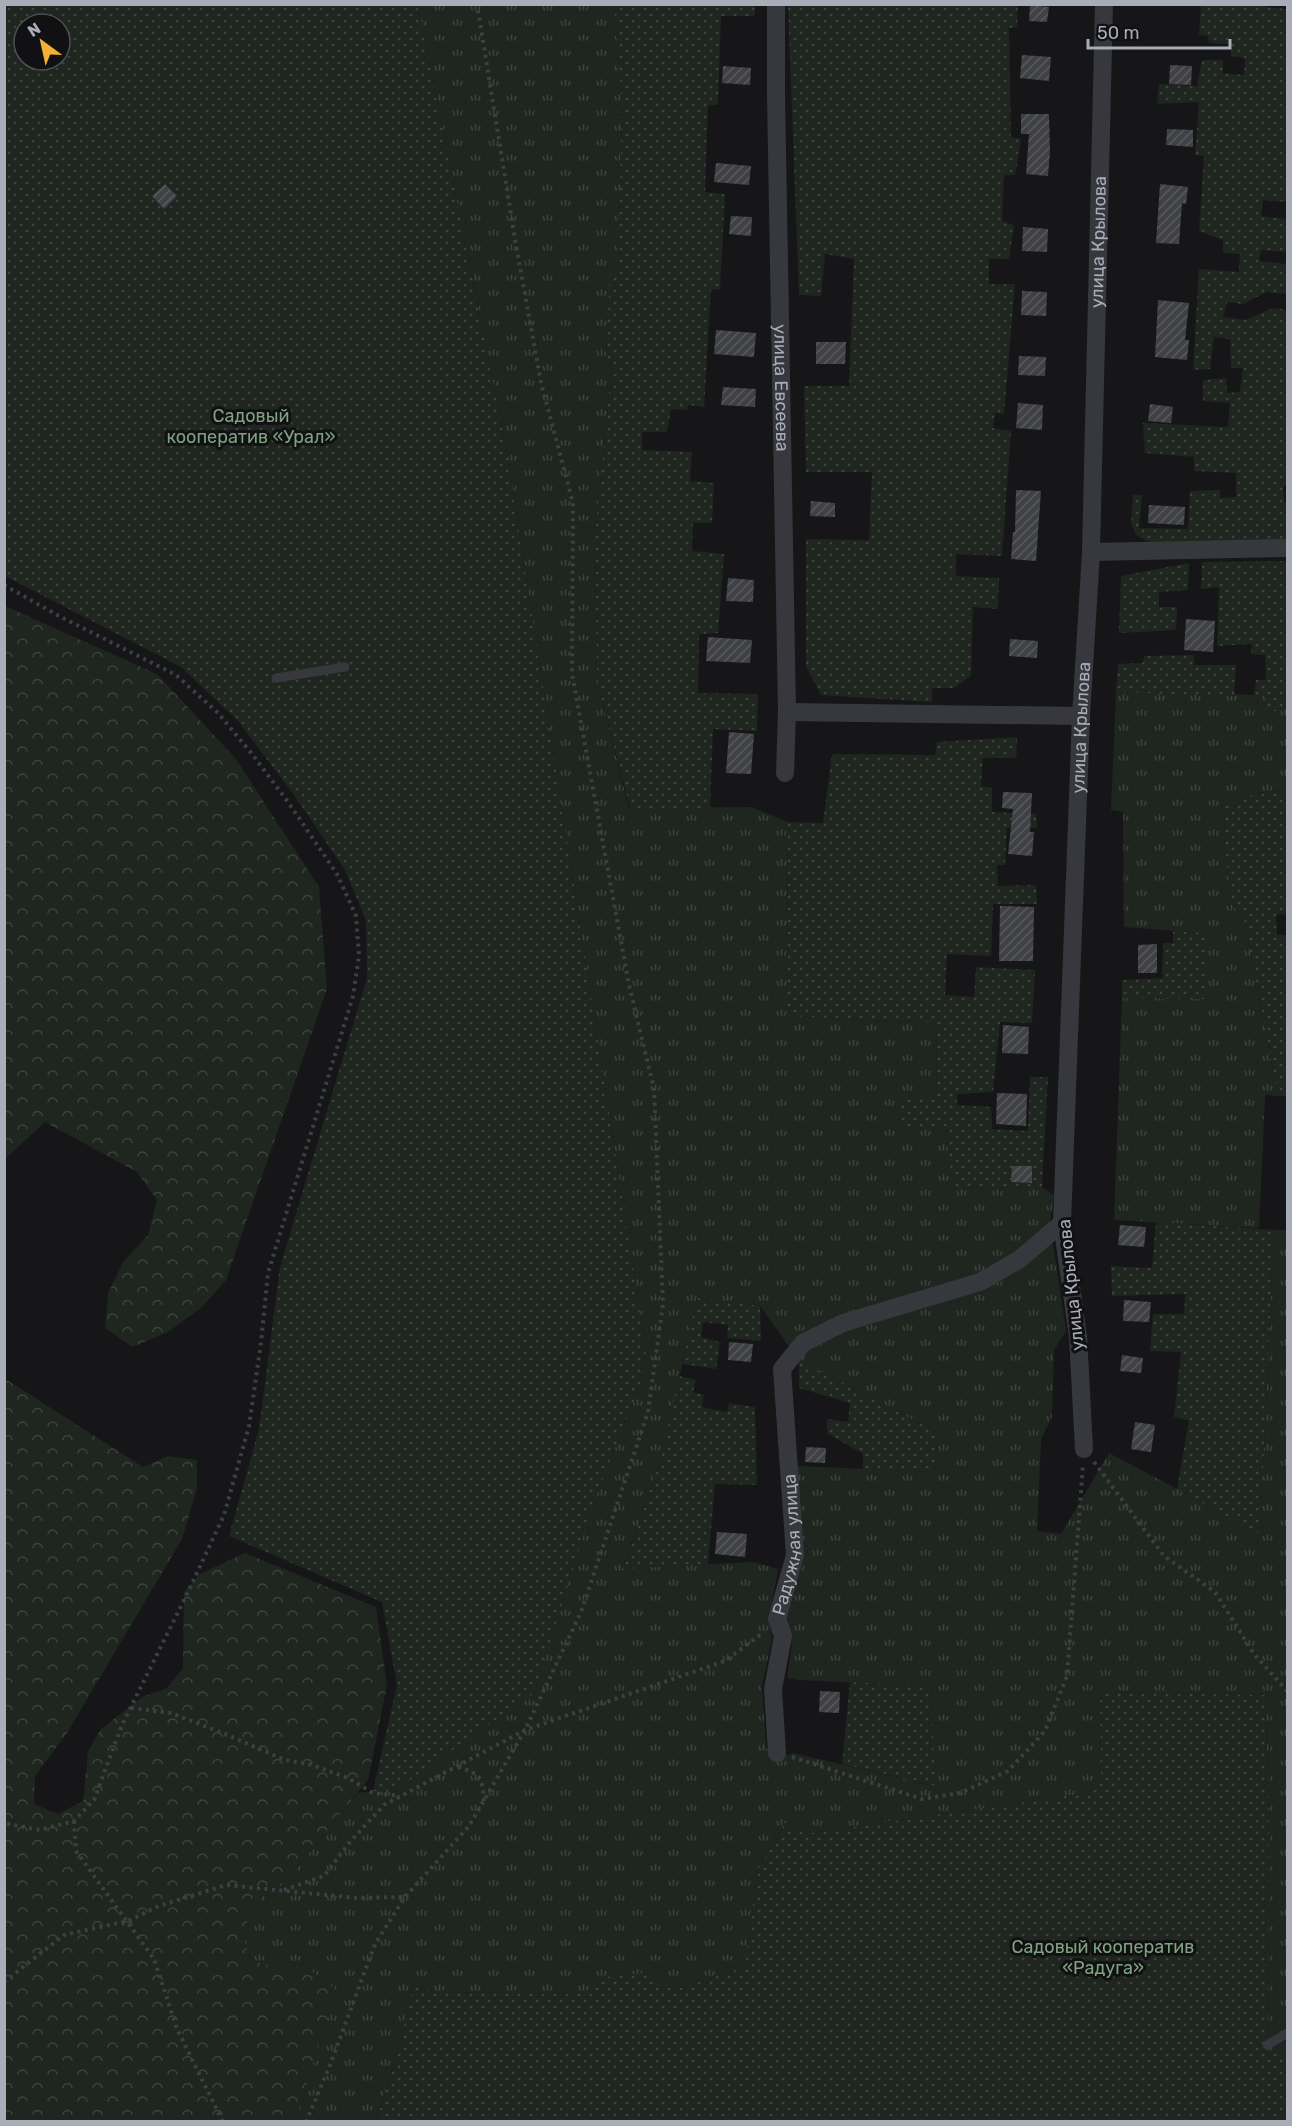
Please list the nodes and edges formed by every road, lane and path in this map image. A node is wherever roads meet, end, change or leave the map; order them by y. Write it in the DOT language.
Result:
graph roads {
  1 [pos="477,4"];
  2 [pos="776,4"];
  3 [pos="1104,4"];
  4 [pos="1287,548"];
  5 [pos="1091,552"];
  6 [pos="4,585"];
  7 [pos="345,667"];
  8 [pos="276,678"];
  9 [pos="787,712"];
  10 [pos="1081,716"];
  11 [pos="785,773"];
  12 [pos="1062,1223"];
  13 [pos="1084,1449"];
  14 [pos="777,1619"];
  15 [pos="1287,1692"];
  16 [pos="131,1708"];
  17 [pos="525,1730"];
  18 [pos="777,1753"];
  19 [pos="457,1766"];
  20 [pos="401,1796"];
  21 [pos="484,1801"];
  22 [pos="74,1821"];
  23 [pos="4,1823"];
  24 [pos="284,1890"];
  25 [pos="405,1897"];
  26 [pos="128,1921"];
  27 [pos="4,1982"];
  28 [pos="1287,2033"];
  29 [pos="1267,2044"];
  30 [pos="223,2121"];
  31 [pos="306,2121"];
  1 -- 17 [label="path"];
  2 -- 9 [label="street, улица Евсеева"];
  3 -- 5 [label="street, улица Крылова"];
  4 -- 5 [label="street"];
  5 -- 10 [label="street, улица Крылова"];
  6 -- 16 [label="path"];
  7 -- 8 [label="lane"];
  9 -- 10 [label="street"];
  9 -- 11 [label="street, улица Евсеева"];
  10 -- 12 [label="street, улица Крылова"];
  12 -- 13 [label="street, улица Крылова"];
  12 -- 14 [label="street, Радужная улица"];
  13 -- 15 [label="path"];
  13 -- 18 [label="path"];
  14 -- 17 [label="path"];
  14 -- 18 [label="street, Радужная улица"];
  16 -- 20 [label="path"];
  16 -- 22 [label="path"];
  17 -- 19 [label="path"];
  17 -- 21 [label="path"];
  19 -- 20 [label="path"];
  19 -- 21 [label="path"];
  20 -- 24 [label="path"];
  21 -- 25 [label="path"];
  22 -- 23 [label="path"];
  22 -- 26 [label="path"];
  24 -- 25 [label="path"];
  24 -- 26 [label="path"];
  25 -- 31 [label="path"];
  26 -- 27 [label="path"];
  26 -- 30 [label="path"];
  28 -- 29 [label="lane"];
}
